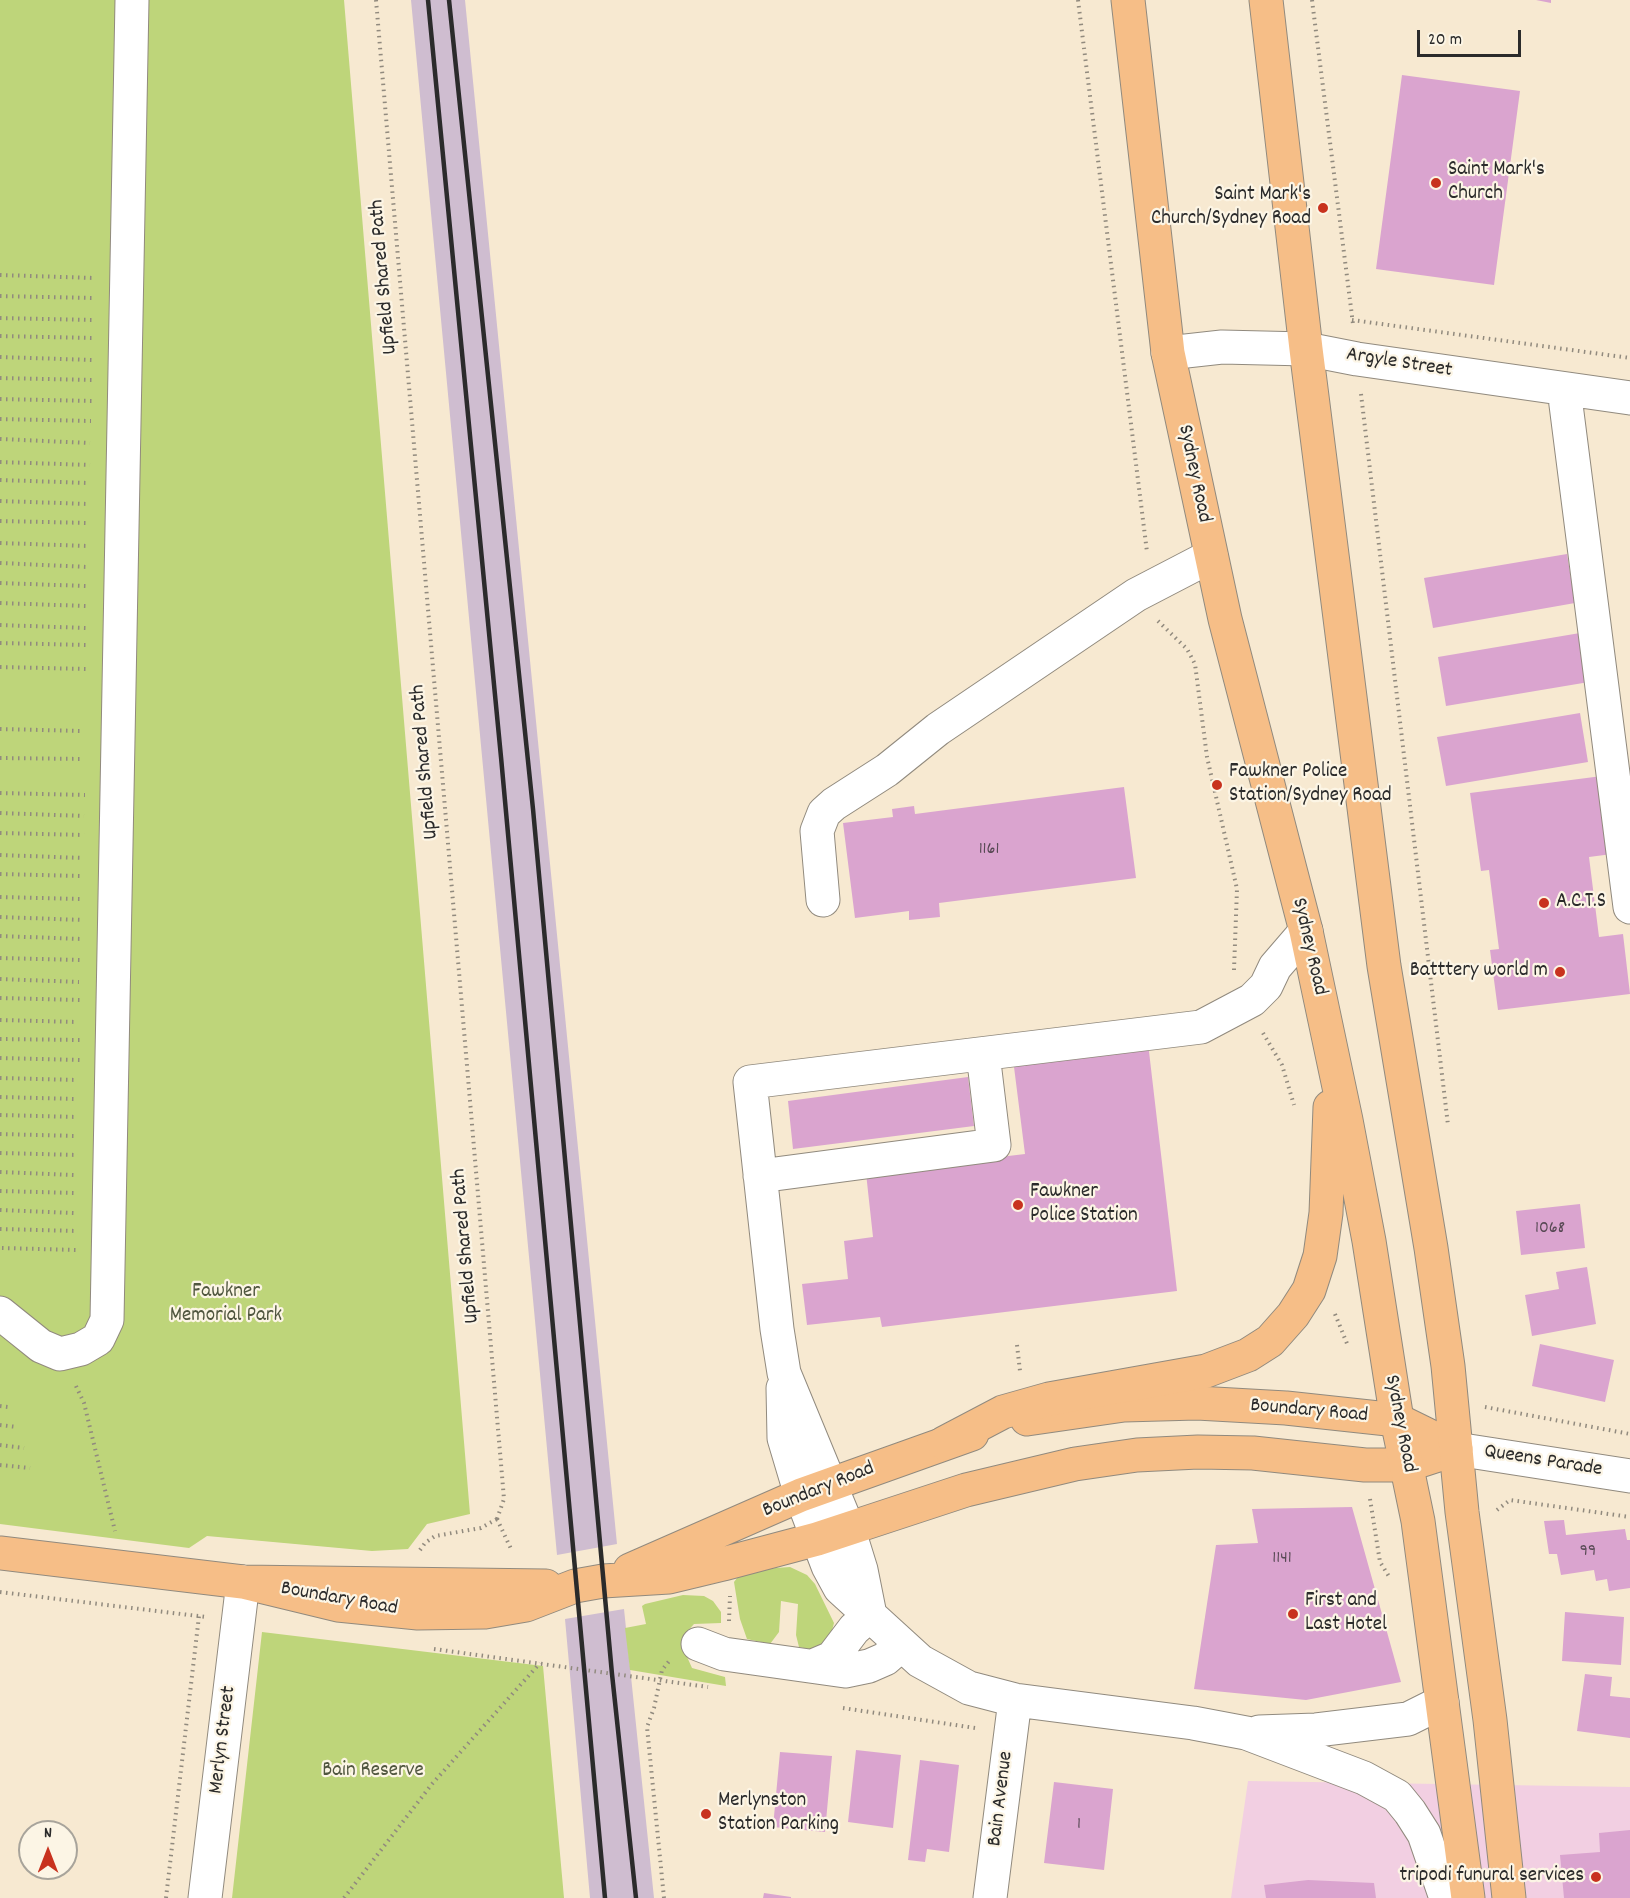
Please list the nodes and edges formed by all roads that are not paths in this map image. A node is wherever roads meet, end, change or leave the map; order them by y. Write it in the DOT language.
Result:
graph roads {
  1 [pos="132,0"];
  2 [pos="1128,0"];
  3 [pos="1266,0"];
  4 [pos="1306,349"];
  5 [pos="1168,353"];
  6 [pos="1564,388"];
  7 [pos="1630,398"];
  8 [pos="1211,556"];
  9 [pos="824,900"];
  10 [pos="1630,907"];
  11 [pos="1306,931"];
  12 [pos="983,1054"];
  13 [pos="1332,1055"];
  14 [pos="760,1176"];
  15 [pos="0,1313"];
  16 [pos="1397,1420"];
  17 [pos="944,1443"];
  18 [pos="1456,1449"];
  19 [pos="1407,1465"];
  20 [pos="1630,1476"];
  21 [pos="815,1490"];
  22 [pos="848,1528"];
  23 [pos="817,1539"];
  24 [pos="0,1553"];
  25 [pos="243,1582"];
  26 [pos="589,1584"];
  27 [pos="870,1615"];
  28 [pos="698,1644"];
  29 [pos="901,1645"];
  30 [pos="813,1666"];
  31 [pos="1015,1700"];
  32 [pos="1442,1702"];
  33 [pos="1246,1733"];
  34 [pos="205,1898"];
  35 [pos="990,1898"];
  36 [pos="1446,1898"];
  37 [pos="1468,1898"];
  38 [pos="1509,1898"];
  1 -- 15 [label="street"];
  2 -- 5 [label="main road, Sydney Road"];
  3 -- 4 [label="main road"];
  4 -- 5 [label="street, Argyle Street"];
  4 -- 6 [label="street, Argyle Street"];
  4 -- 18 [label="main road"];
  5 -- 8 [label="main road, Sydney Road"];
  6 -- 7 [label="street, Argyle Street"];
  6 -- 10 [label="street"];
  8 -- 9 [label="street"];
  8 -- 11 [label="main road, Sydney Road"];
  11 -- 12 [label="street"];
  11 -- 13 [label="main road, Sydney Road"];
  12 -- 14 [label="street"];
  12 -- 14 [label="street"];
  13 -- 16 [label="main road, Sydney Road"];
  13 -- 17 [label="main road"];
  14 -- 21 [label="street"];
  16 -- 17 [label="main road, Boundary Road"];
  16 -- 18 [label="main road, Boundary Road"];
  16 -- 19 [label="main road, Sydney Road"];
  17 -- 21 [label="main road, Boundary Road"];
  18 -- 19 [label="main road, Boundary Road"];
  18 -- 20 [label="street, Queens Parade"];
  18 -- 38 [label="main road"];
  19 -- 22 [label="main road, Boundary Road"];
  19 -- 32 [label="main road, Sydney Road"];
  21 -- 22 [label="street"];
  21 -- 23 [label="street"];
  21 -- 26 [label="main road, Boundary Road"];
  22 -- 23 [label="main road, Boundary Road"];
  22 -- 27 [label="street"];
  23 -- 26 [label="main road, Boundary Road"];
  23 -- 27 [label="street, Boundary Road"];
  24 -- 25 [label="main road, Boundary Road"];
  25 -- 26 [label="main road, Boundary Road"];
  25 -- 34 [label="street, Merlyn Street"];
  27 -- 29 [label="street, Boundary Road"];
  27 -- 30 [label="street"];
  28 -- 30 [label="street"];
  29 -- 30 [label="street"];
  29 -- 31 [label="street, Boundary Road"];
  31 -- 33 [label="street, Boundary Road"];
  31 -- 35 [label="street, Bain Avenue"];
  32 -- 33 [label="street, Boundary Road"];
  32 -- 37 [label="main road, Sydney Road"];
  33 -- 36 [label="street, Boundary Road"];
}
